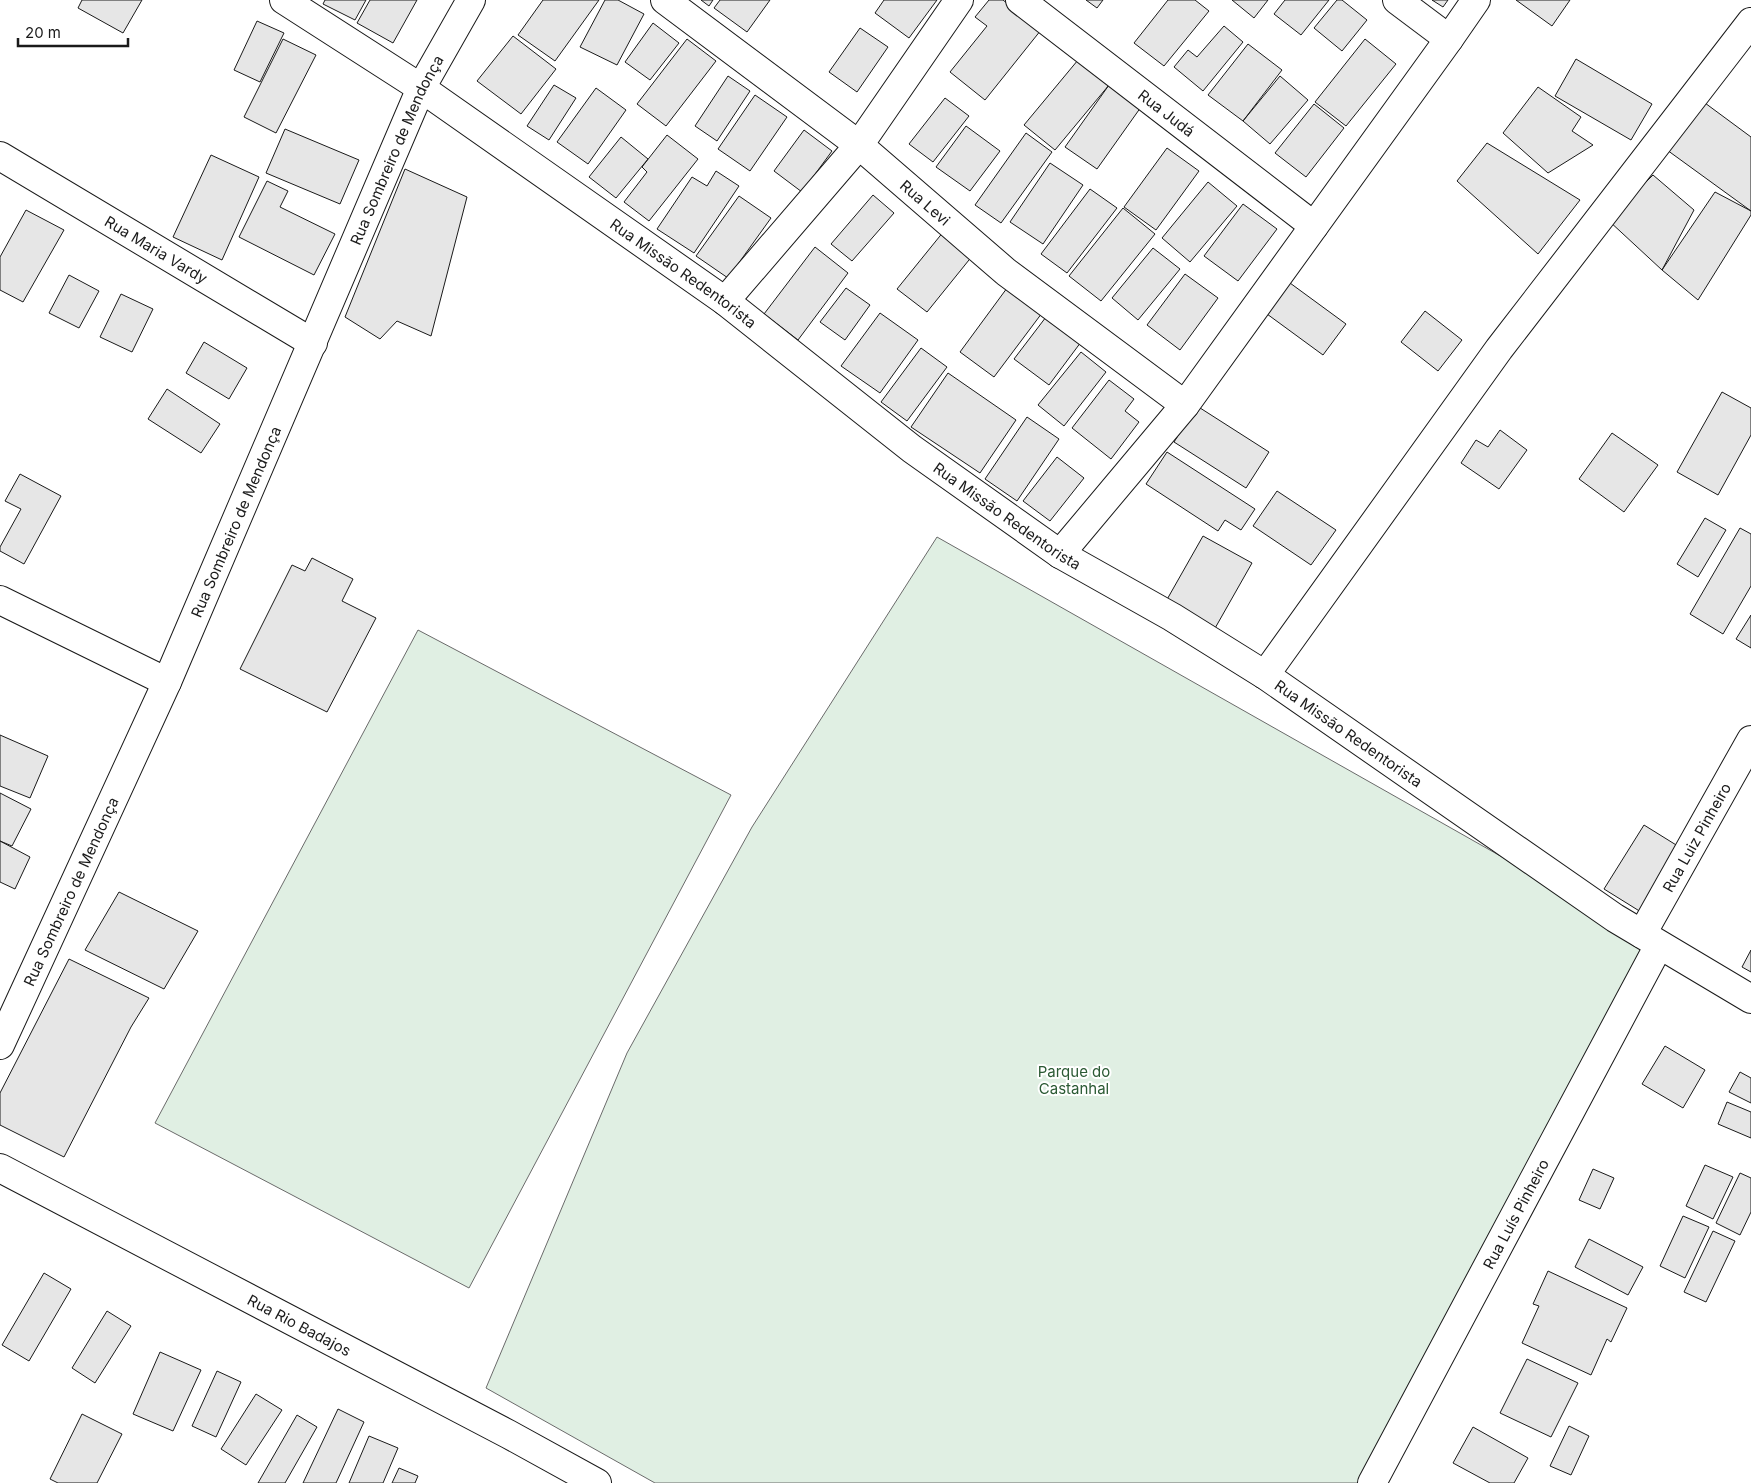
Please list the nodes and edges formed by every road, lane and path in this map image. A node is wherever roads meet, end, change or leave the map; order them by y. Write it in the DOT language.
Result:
graph roads {
  1 [pos="284,0"];
  2 [pos="471,0"];
  3 [pos="665,0"];
  4 [pos="959,0"];
  5 [pos="1020,0"];
  6 [pos="1397,0"];
  7 [pos="1476,0"];
  8 [pos="1751,22"];
  9 [pos="1449,39"];
  10 [pos="421,88"];
  11 [pos="859,145"];
  12 [pos="0,156"];
  13 [pos="1314,226"];
  14 [pos="725,301"];
  15 [pos="313,343"];
  16 [pos="1184,405"];
  17 [pos="1060,554"];
  18 [pos="0,600"];
  19 [pos="1265,675"];
  20 [pos="167,682"];
  21 [pos="1751,740"];
  22 [pos="1650,940"];
  23 [pos="1751,999"];
  24 [pos="0,1045"];
  25 [pos="0,1168"];
  26 [pos="597,1483"];
  27 [pos="1372,1483"];
  1 -- 10 [label="street, Rua Missão Redentorista"];
  2 -- 10 [label="street, Rua Sombreiro de Mendonça"];
  3 -- 11 [label="street, Rua Levi"];
  4 -- 11 [label="street"];
  5 -- 13 [label="street, Rua Judá"];
  6 -- 9 [label="street"];
  7 -- 9 [label="street"];
  8 -- 19 [label="street"];
  9 -- 13 [label="street"];
  10 -- 14 [label="street, Rua Missão Redentorista"];
  10 -- 15 [label="street, Rua Sombreiro de Mendonça"];
  11 -- 14 [label="street"];
  11 -- 16 [label="street, Rua Levi"];
  12 -- 15 [label="street, Rua Maria Vardy"];
  13 -- 16 [label="street"];
  14 -- 17 [label="street, Rua Missão Redentorista"];
  15 -- 20 [label="street, Rua Sombreiro de Mendonça"];
  16 -- 17 [label="street"];
  17 -- 19 [label="street, Rua Missão Redentorista"];
  18 -- 20 [label="street"];
  19 -- 22 [label="street, Rua Missão Redentorista"];
  20 -- 24 [label="street, Rua Sombreiro de Mendonça"];
  21 -- 22 [label="street, Rua Luiz Pinheiro"];
  22 -- 23 [label="street, Rua Missão Redentorista"];
  22 -- 27 [label="street, Rua Luís Pinheiro"];
  25 -- 26 [label="street, Rua Rio Badajos"];
}
